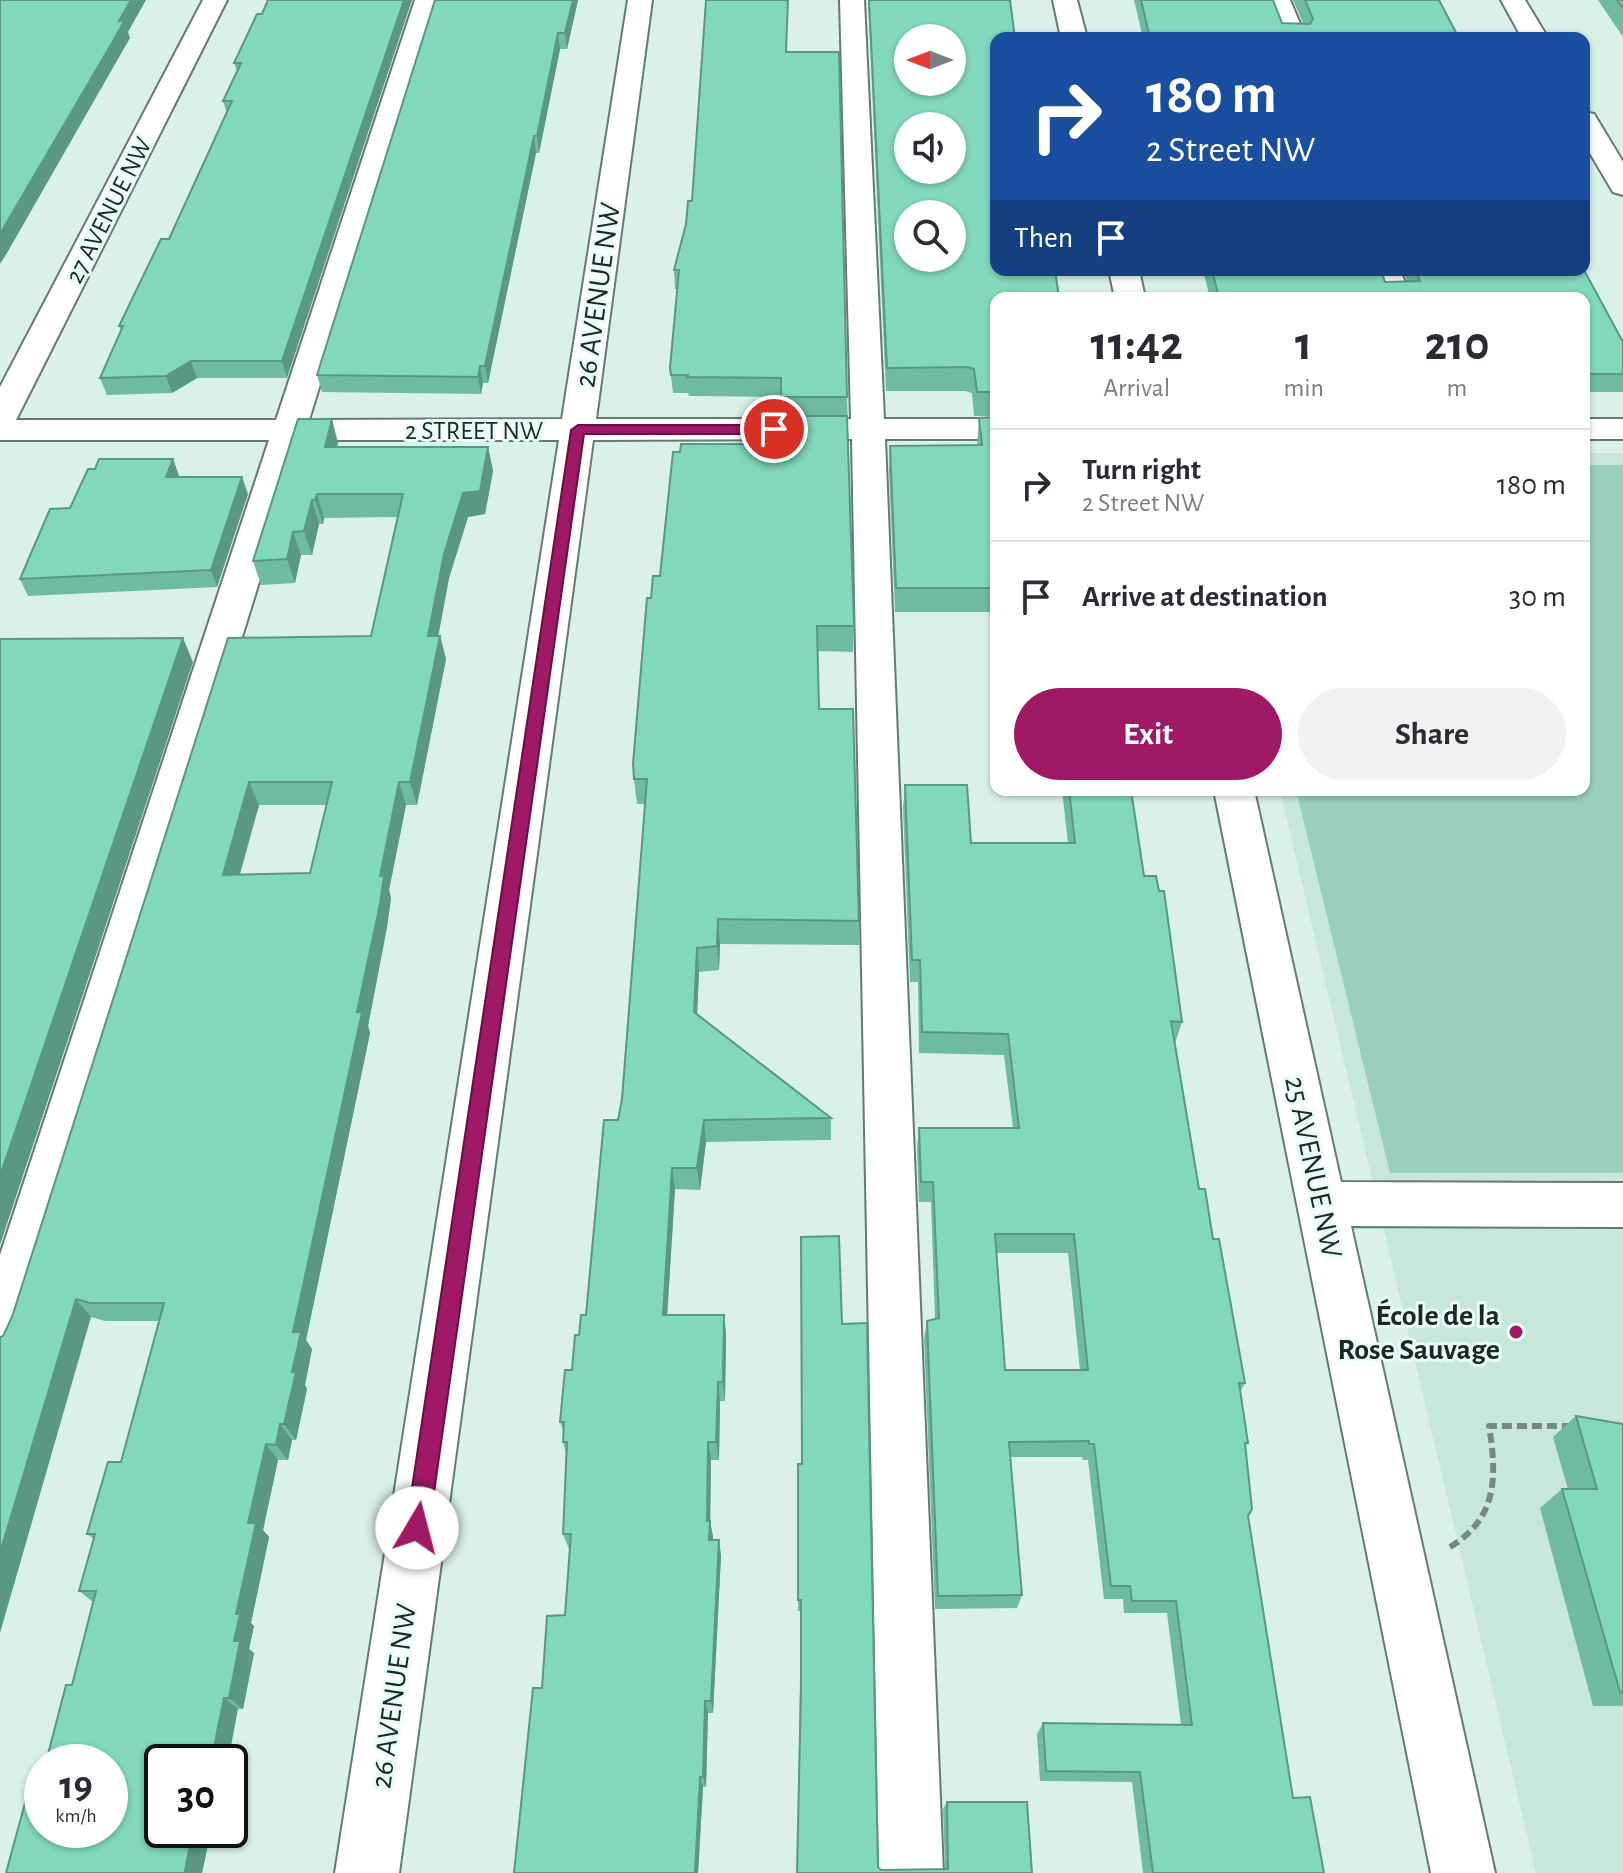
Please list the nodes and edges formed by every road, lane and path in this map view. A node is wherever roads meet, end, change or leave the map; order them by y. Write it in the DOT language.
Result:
graph roads {
  1 [pos="215,0"];
  2 [pos="427,0"];
  3 [pos="640,0"];
  4 [pos="852,0"];
  5 [pos="1065,0"];
  6 [pos="1278,0"];
  7 [pos="1513,0"];
  8 [pos="1073,32"];
  9 [pos="1291,32"];
  10 [pos="1532,32"];
  11 [pos="1590,130"];
  12 [pos="1623,186"];
  13 [pos="0,419"];
  14 [pos="868,429"];
  15 [pos="990,429"];
  16 [pos="1590,429"];
  17 [pos="1623,429"];
  18 [pos="0,430"];
  19 [pos="290,430"];
  20 [pos="578,430"];
  21 [pos="1235,796"];
  22 [pos="1322,1204"];
  23 [pos="1623,1205"];
  24 [pos="0,1334"];
  25 [pos="1575,1426"];
  26 [pos="1450,1547"];
  27 [pos="367,1873"];
  28 [pos="911,1873"];
  29 [pos="1463,1873"];
  1 -- 13 [label="street, 27 AVENUE NW"];
  2 -- 19 [label="street"];
  3 -- 20 [label="street, 26 AVENUE NW"];
  4 -- 14 [label="street"];
  5 -- 8 [label="street"];
  6 -- 9 [label="street"];
  7 -- 10 [label="street"];
  11 -- 12 [label="street"];
  14 -- 15 [label="street, 2 STREET NW"];
  14 -- 20 [label="street, 2 STREET NW"];
  14 -- 28 [label="street"];
  16 -- 17 [label="street"];
  18 -- 19 [label="street, 2 STREET NW"];
  19 -- 20 [label="street, 2 STREET NW"];
  19 -- 24 [label="street"];
  20 -- 27 [label="street, 26 AVENUE NW"];
  21 -- 22 [label="street, 25 AVENUE NW"];
  22 -- 23 [label="street"];
  22 -- 29 [label="street, 25 AVENUE NW"];
  25 -- 26 [label="path"];
}
